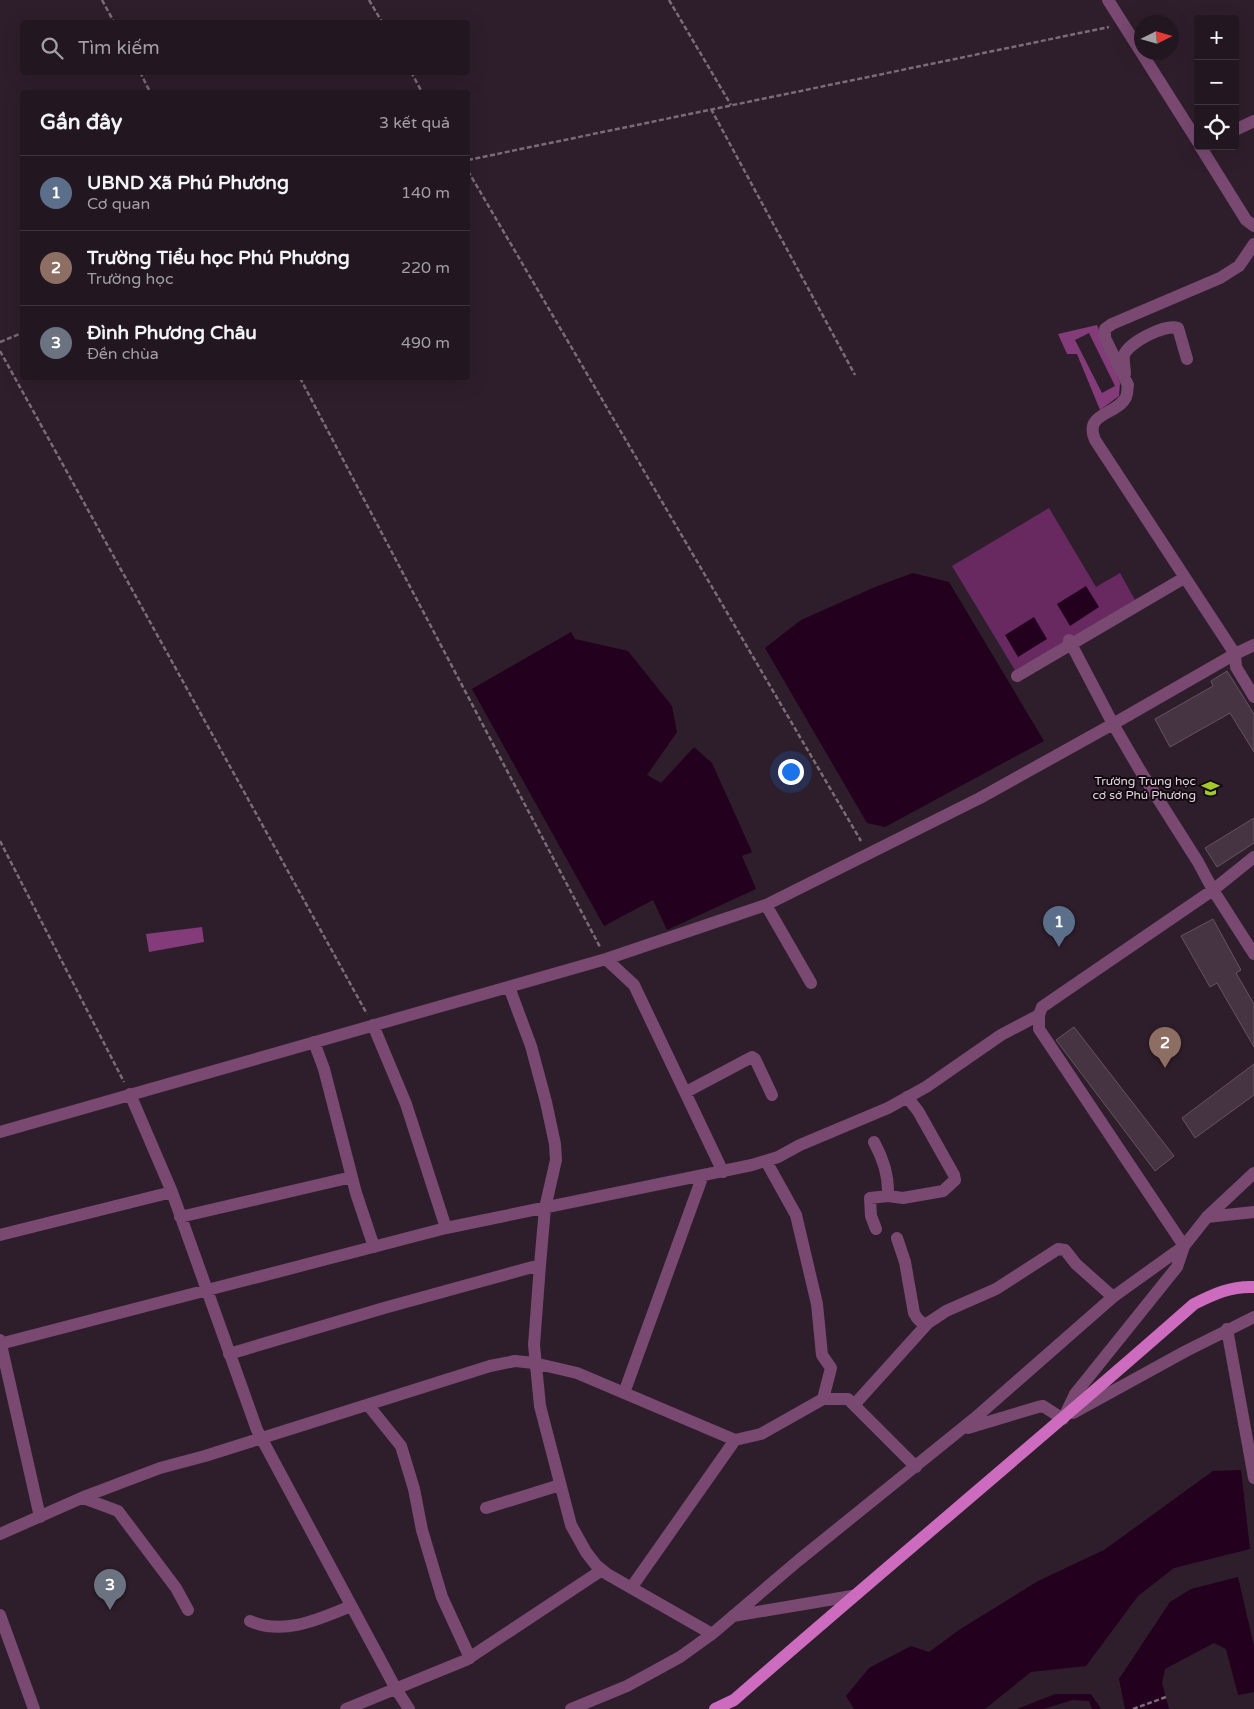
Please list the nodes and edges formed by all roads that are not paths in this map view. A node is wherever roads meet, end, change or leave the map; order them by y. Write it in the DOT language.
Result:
graph roads {
  1 [pos="1108,0"];
  2 [pos="1254,121"];
  3 [pos="1239,128"];
  4 [pos="1194,136"];
  5 [pos="1202,150"];
  6 [pos="1254,226"];
  7 [pos="1254,244"];
  8 [pos="1187,359"];
  9 [pos="1126,381"];
  10 [pos="1184,578"];
  11 [pos="1070,642"];
  12 [pos="1254,645"];
  13 [pos="1235,654"];
  14 [pos="1017,676"];
  15 [pos="1254,696"];
  16 [pos="1113,724"];
  17 [pos="1254,857"];
  18 [pos="1213,890"];
  19 [pos="766,905"];
  20 [pos="1254,954"];
  21 [pos="606,959"];
  22 [pos="810,983"];
  23 [pos="509,987"];
  24 [pos="1039,1015"];
  25 [pos="374,1025"];
  26 [pos="314,1042"];
  27 [pos="686,1092"];
  28 [pos="130,1094"];
  29 [pos="772,1095"];
  30 [pos="907,1097"];
  31 [pos="0,1132"];
  32 [pos="874,1142"];
  33 [pos="766,1161"];
  34 [pos="723,1172"];
  35 [pos="1254,1172"];
  36 [pos="703,1175"];
  37 [pos="352,1177"];
  38 [pos="172,1192"];
  39 [pos="888,1196"];
  40 [pos="545,1208"];
  41 [pos="1254,1212"];
  42 [pos="180,1217"];
  43 [pos="1207,1218"];
  44 [pos="446,1228"];
  45 [pos="876,1228"];
  46 [pos="0,1235"];
  47 [pos="896,1238"];
  48 [pos="1184,1246"];
  49 [pos="374,1247"];
  50 [pos="540,1265"];
  51 [pos="1254,1287"];
  52 [pos="206,1290"];
  53 [pos="1113,1297"];
  54 [pos="1254,1317"];
  55 [pos="926,1326"];
  56 [pos="1228,1329"];
  57 [pos="0,1343"];
  58 [pos="229,1354"];
  59 [pos="536,1363"];
  60 [pos="624,1393"];
  61 [pos="823,1399"];
  62 [pos="368,1405"];
  63 [pos="854,1405"];
  64 [pos="1063,1419"];
  65 [pos="960,1431"];
  66 [pos="262,1438"];
  67 [pos="735,1440"];
  68 [pos="916,1467"];
  69 [pos="1254,1478"];
  70 [pos="560,1485"];
  71 [pos="83,1498"];
  72 [pos="486,1508"];
  73 [pos="40,1517"];
  74 [pos="0,1534"];
  75 [pos="602,1570"];
  76 [pos="631,1588"];
  77 [pos="852,1596"];
  78 [pos="352,1606"];
  79 [pos="188,1610"];
  80 [pos="0,1615"];
  81 [pos="733,1616"];
  82 [pos="250,1621"];
  83 [pos="712,1634"];
  84 [pos="470,1658"];
  85 [pos="396,1689"];
  86 [pos="34,1709"];
  87 [pos="346,1709"];
  88 [pos="409,1709"];
  89 [pos="571,1709"];
  90 [pos="715,1709"];
  1 -- 4 [label="street"];
  2 -- 3 [label="street"];
  5 -- 6 [label="street"];
  7 -- 9 [label="street"];
  8 -- 9 [label="street"];
  9 -- 10 [label="street"];
  10 -- 11 [label="street"];
  10 -- 13 [label="street"];
  11 -- 14 [label="street"];
  11 -- 16 [label="street"];
  12 -- 13 [label="street"];
  13 -- 15 [label="street"];
  13 -- 16 [label="street"];
  16 -- 18 [label="street"];
  16 -- 19 [label="street"];
  17 -- 18 [label="street"];
  18 -- 20 [label="street"];
  18 -- 24 [label="street"];
  19 -- 21 [label="street"];
  19 -- 22 [label="street"];
  21 -- 23 [label="street"];
  21 -- 27 [label="street"];
  23 -- 25 [label="street"];
  23 -- 40 [label="street"];
  24 -- 30 [label="street"];
  24 -- 48 [label="street"];
  25 -- 26 [label="street"];
  25 -- 44 [label="street"];
  26 -- 28 [label="street"];
  26 -- 37 [label="street"];
  27 -- 29 [label="street"];
  27 -- 34 [label="street"];
  28 -- 31 [label="street"];
  28 -- 38 [label="street"];
  30 -- 33 [label="street"];
  30 -- 39 [label="street"];
  32 -- 39 [label="street"];
  33 -- 34 [label="street"];
  33 -- 61 [label="street"];
  34 -- 36 [label="street"];
  35 -- 43 [label="street"];
  36 -- 40 [label="street"];
  36 -- 60 [label="street"];
  37 -- 42 [label="street"];
  37 -- 49 [label="street"];
  38 -- 42 [label="street"];
  38 -- 46 [label="street"];
  39 -- 45 [label="street"];
  40 -- 44 [label="street"];
  40 -- 50 [label="street"];
  41 -- 43 [label="street"];
  42 -- 52 [label="street"];
  43 -- 48 [label="street"];
  44 -- 49 [label="street"];
  47 -- 55 [label="street"];
  48 -- 53 [label="street"];
  48 -- 64 [label="street"];
  49 -- 52 [label="street"];
  50 -- 58 [label="street"];
  50 -- 59 [label="street"];
  51 -- 64 [label="main road"];
  52 -- 57 [label="street"];
  52 -- 58 [label="street"];
  53 -- 55 [label="street"];
  53 -- 65 [label="street"];
  54 -- 56 [label="street"];
  55 -- 63 [label="street"];
  56 -- 64 [label="street"];
  56 -- 69 [label="street"];
  57 -- 73 [label="street"];
  58 -- 66 [label="street"];
  59 -- 60 [label="street"];
  59 -- 62 [label="street"];
  59 -- 70 [label="street"];
  60 -- 67 [label="street"];
  61 -- 63 [label="street"];
  61 -- 67 [label="street"];
  62 -- 66 [label="street"];
  62 -- 84 [label="street"];
  63 -- 68 [label="street"];
  64 -- 65 [label="street"];
  64 -- 77 [label="main road"];
  65 -- 68 [label="street"];
  66 -- 71 [label="street"];
  66 -- 78 [label="street"];
  67 -- 76 [label="street"];
  68 -- 81 [label="street"];
  70 -- 72 [label="street"];
  70 -- 75 [label="street"];
  71 -- 73 [label="street"];
  71 -- 79 [label="street"];
  73 -- 74 [label="street"];
  75 -- 76 [label="street"];
  75 -- 84 [label="street"];
  76 -- 83 [label="street"];
  77 -- 81 [label="street"];
  77 -- 90 [label="main road"];
  78 -- 82 [label="street"];
  78 -- 85 [label="street"];
  80 -- 86 [label="street"];
  81 -- 83 [label="street"];
  83 -- 89 [label="street"];
  84 -- 85 [label="street"];
  85 -- 87 [label="street"];
  85 -- 88 [label="street"];
}
